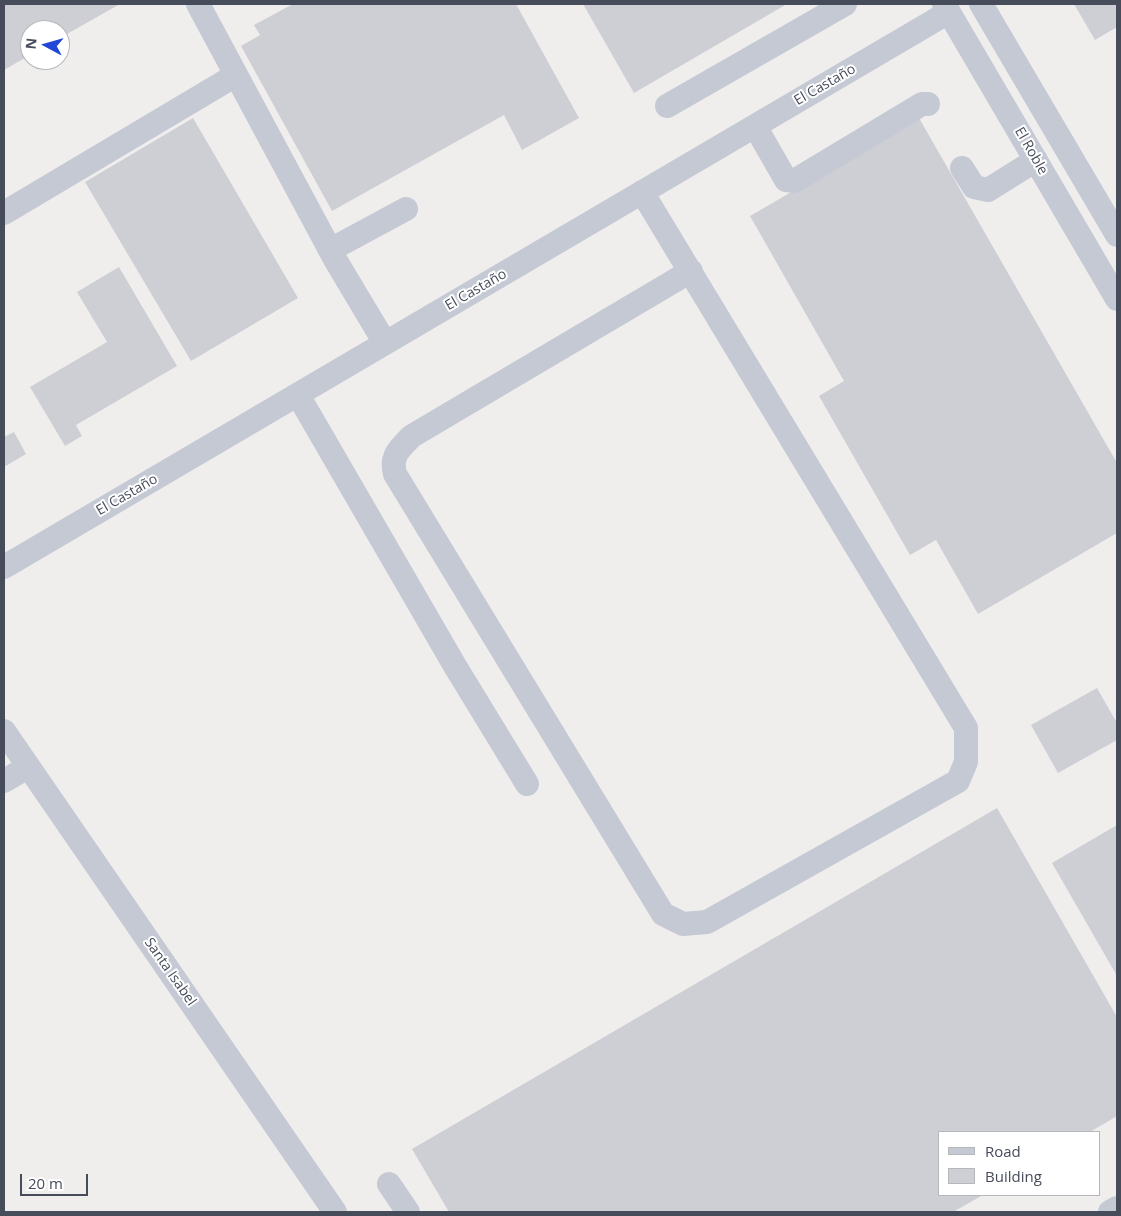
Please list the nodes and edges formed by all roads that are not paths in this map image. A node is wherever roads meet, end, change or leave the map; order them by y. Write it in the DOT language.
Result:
graph roads {
  1 [pos="198,4"];
  2 [pos="845,4"];
  3 [pos="981,4"];
  4 [pos="946,8"];
  5 [pos="236,75"];
  6 [pos="928,104"];
  7 [pos="667,106"];
  8 [pos="755,126"];
  9 [pos="1036,160"];
  10 [pos="962,168"];
  11 [pos="642,192"];
  12 [pos="406,209"];
  13 [pos="4,212"];
  14 [pos="1117,235"];
  15 [pos="330,250"];
  16 [pos="691,271"];
  17 [pos="1117,299"];
  18 [pos="385,343"];
  19 [pos="298,395"];
  20 [pos="4,567"];
  21 [pos="4,731"];
  22 [pos="28,767"];
  23 [pos="4,781"];
  24 [pos="527,784"];
  25 [pos="389,1184"];
  26 [pos="1117,1208"];
  27 [pos="335,1212"];
  28 [pos="408,1212"];
  29 [pos="1110,1212"];
  1 -- 5 [label="street"];
  2 -- 7 [label="street"];
  3 -- 14 [label="street"];
  4 -- 8 [label="street, El Castaño"];
  4 -- 9 [label="street, El Roble"];
  5 -- 13 [label="street"];
  5 -- 15 [label="street"];
  6 -- 8 [label="street"];
  8 -- 11 [label="street, El Castaño"];
  9 -- 10 [label="street"];
  9 -- 17 [label="street, El Roble"];
  11 -- 16 [label="street"];
  11 -- 18 [label="street, El Castaño"];
  12 -- 15 [label="street"];
  15 -- 18 [label="street"];
  16 -- 16 [label="street"];
  18 -- 19 [label="street, El Castaño"];
  19 -- 20 [label="street, El Castaño"];
  19 -- 24 [label="street"];
  21 -- 22 [label="street, Santa Isabel"];
  22 -- 23 [label="street"];
  22 -- 27 [label="street, Santa Isabel"];
  25 -- 28 [label="street"];
  26 -- 29 [label="street"];
}
